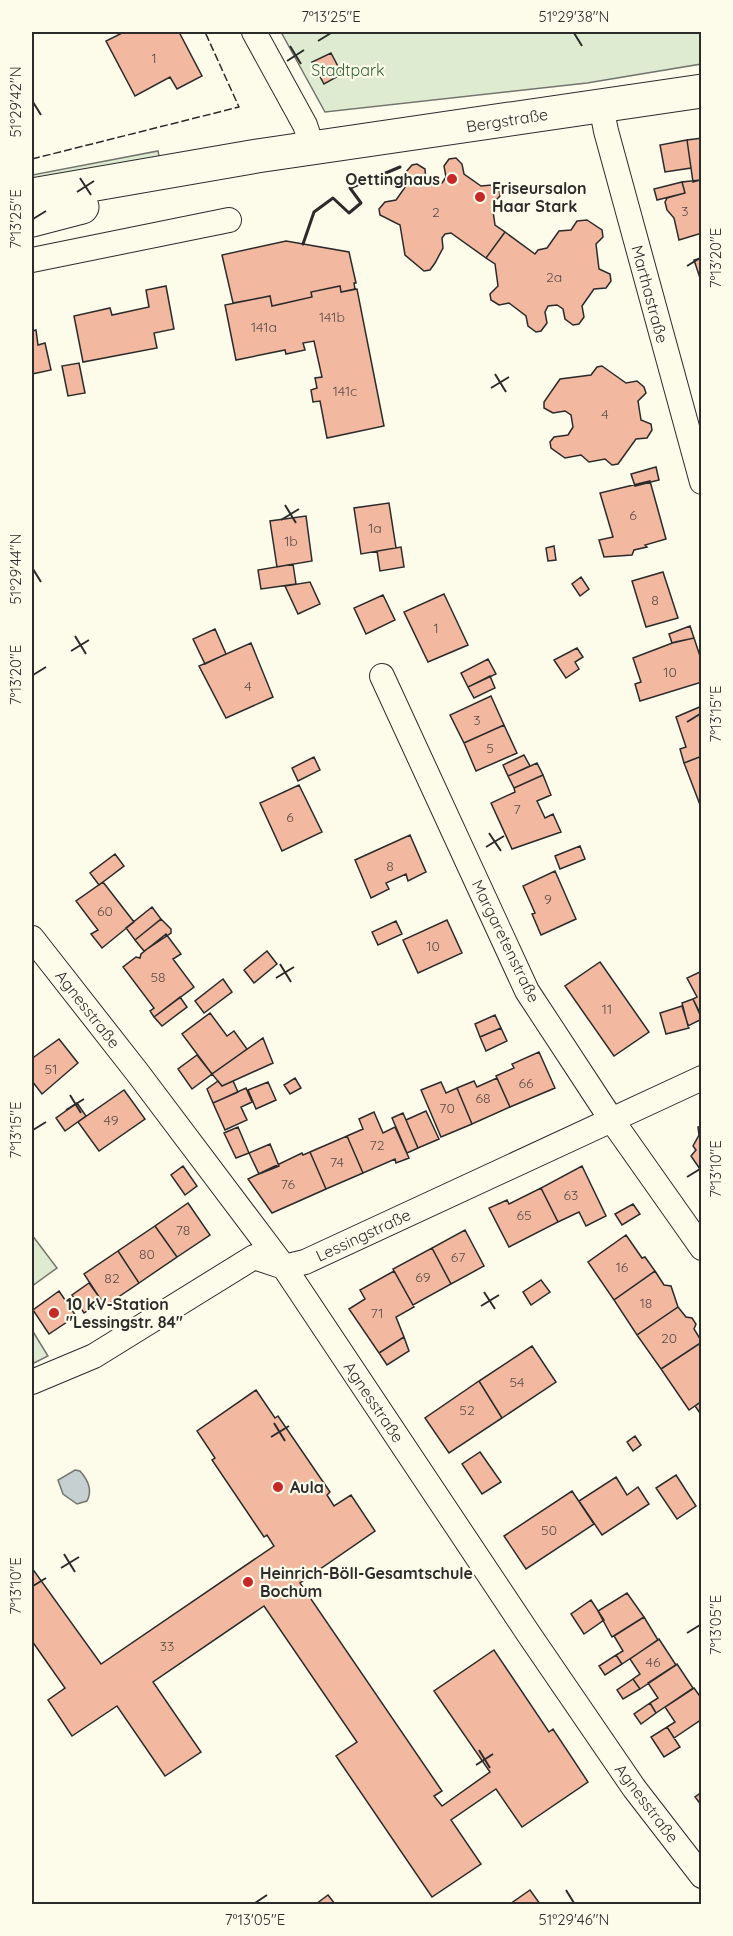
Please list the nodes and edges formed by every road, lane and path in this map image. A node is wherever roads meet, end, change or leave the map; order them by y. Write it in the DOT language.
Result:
graph roads {
  1 [pos="254,32"];
  2 [pos="702,91"];
  3 [pos="602,105"];
  4 [pos="312,149"];
  5 [pos="32,195"];
  6 [pos="32,220"];
  7 [pos="229,220"];
  8 [pos="32,260"];
  9 [pos="702,482"];
  10 [pos="382,676"];
  11 [pos="32,938"];
  12 [pos="702,1078"];
  13 [pos="611,1119"];
  14 [pos="702,1248"];
  15 [pos="284,1267"];
  16 [pos="32,1382"];
  17 [pos="702,1876"];
  1 -- 4 [label="street"];
  2 -- 3 [label="street, Bergstraße"];
  3 -- 4 [label="street, Bergstraße"];
  3 -- 9 [label="street, Marthastraße"];
  4 -- 5 [label="street, Bergstraße"];
  4 -- 6 [label="street, Bergstraße"];
  7 -- 8 [label="street"];
  10 -- 13 [label="street, Margaretenstraße"];
  11 -- 15 [label="street, Agnesstraße"];
  12 -- 13 [label="street, Lessingstraße"];
  13 -- 14 [label="street, Margaretenstraße"];
  13 -- 15 [label="street, Lessingstraße"];
  15 -- 16 [label="street"];
  15 -- 17 [label="street, Agnesstraße"];
}
